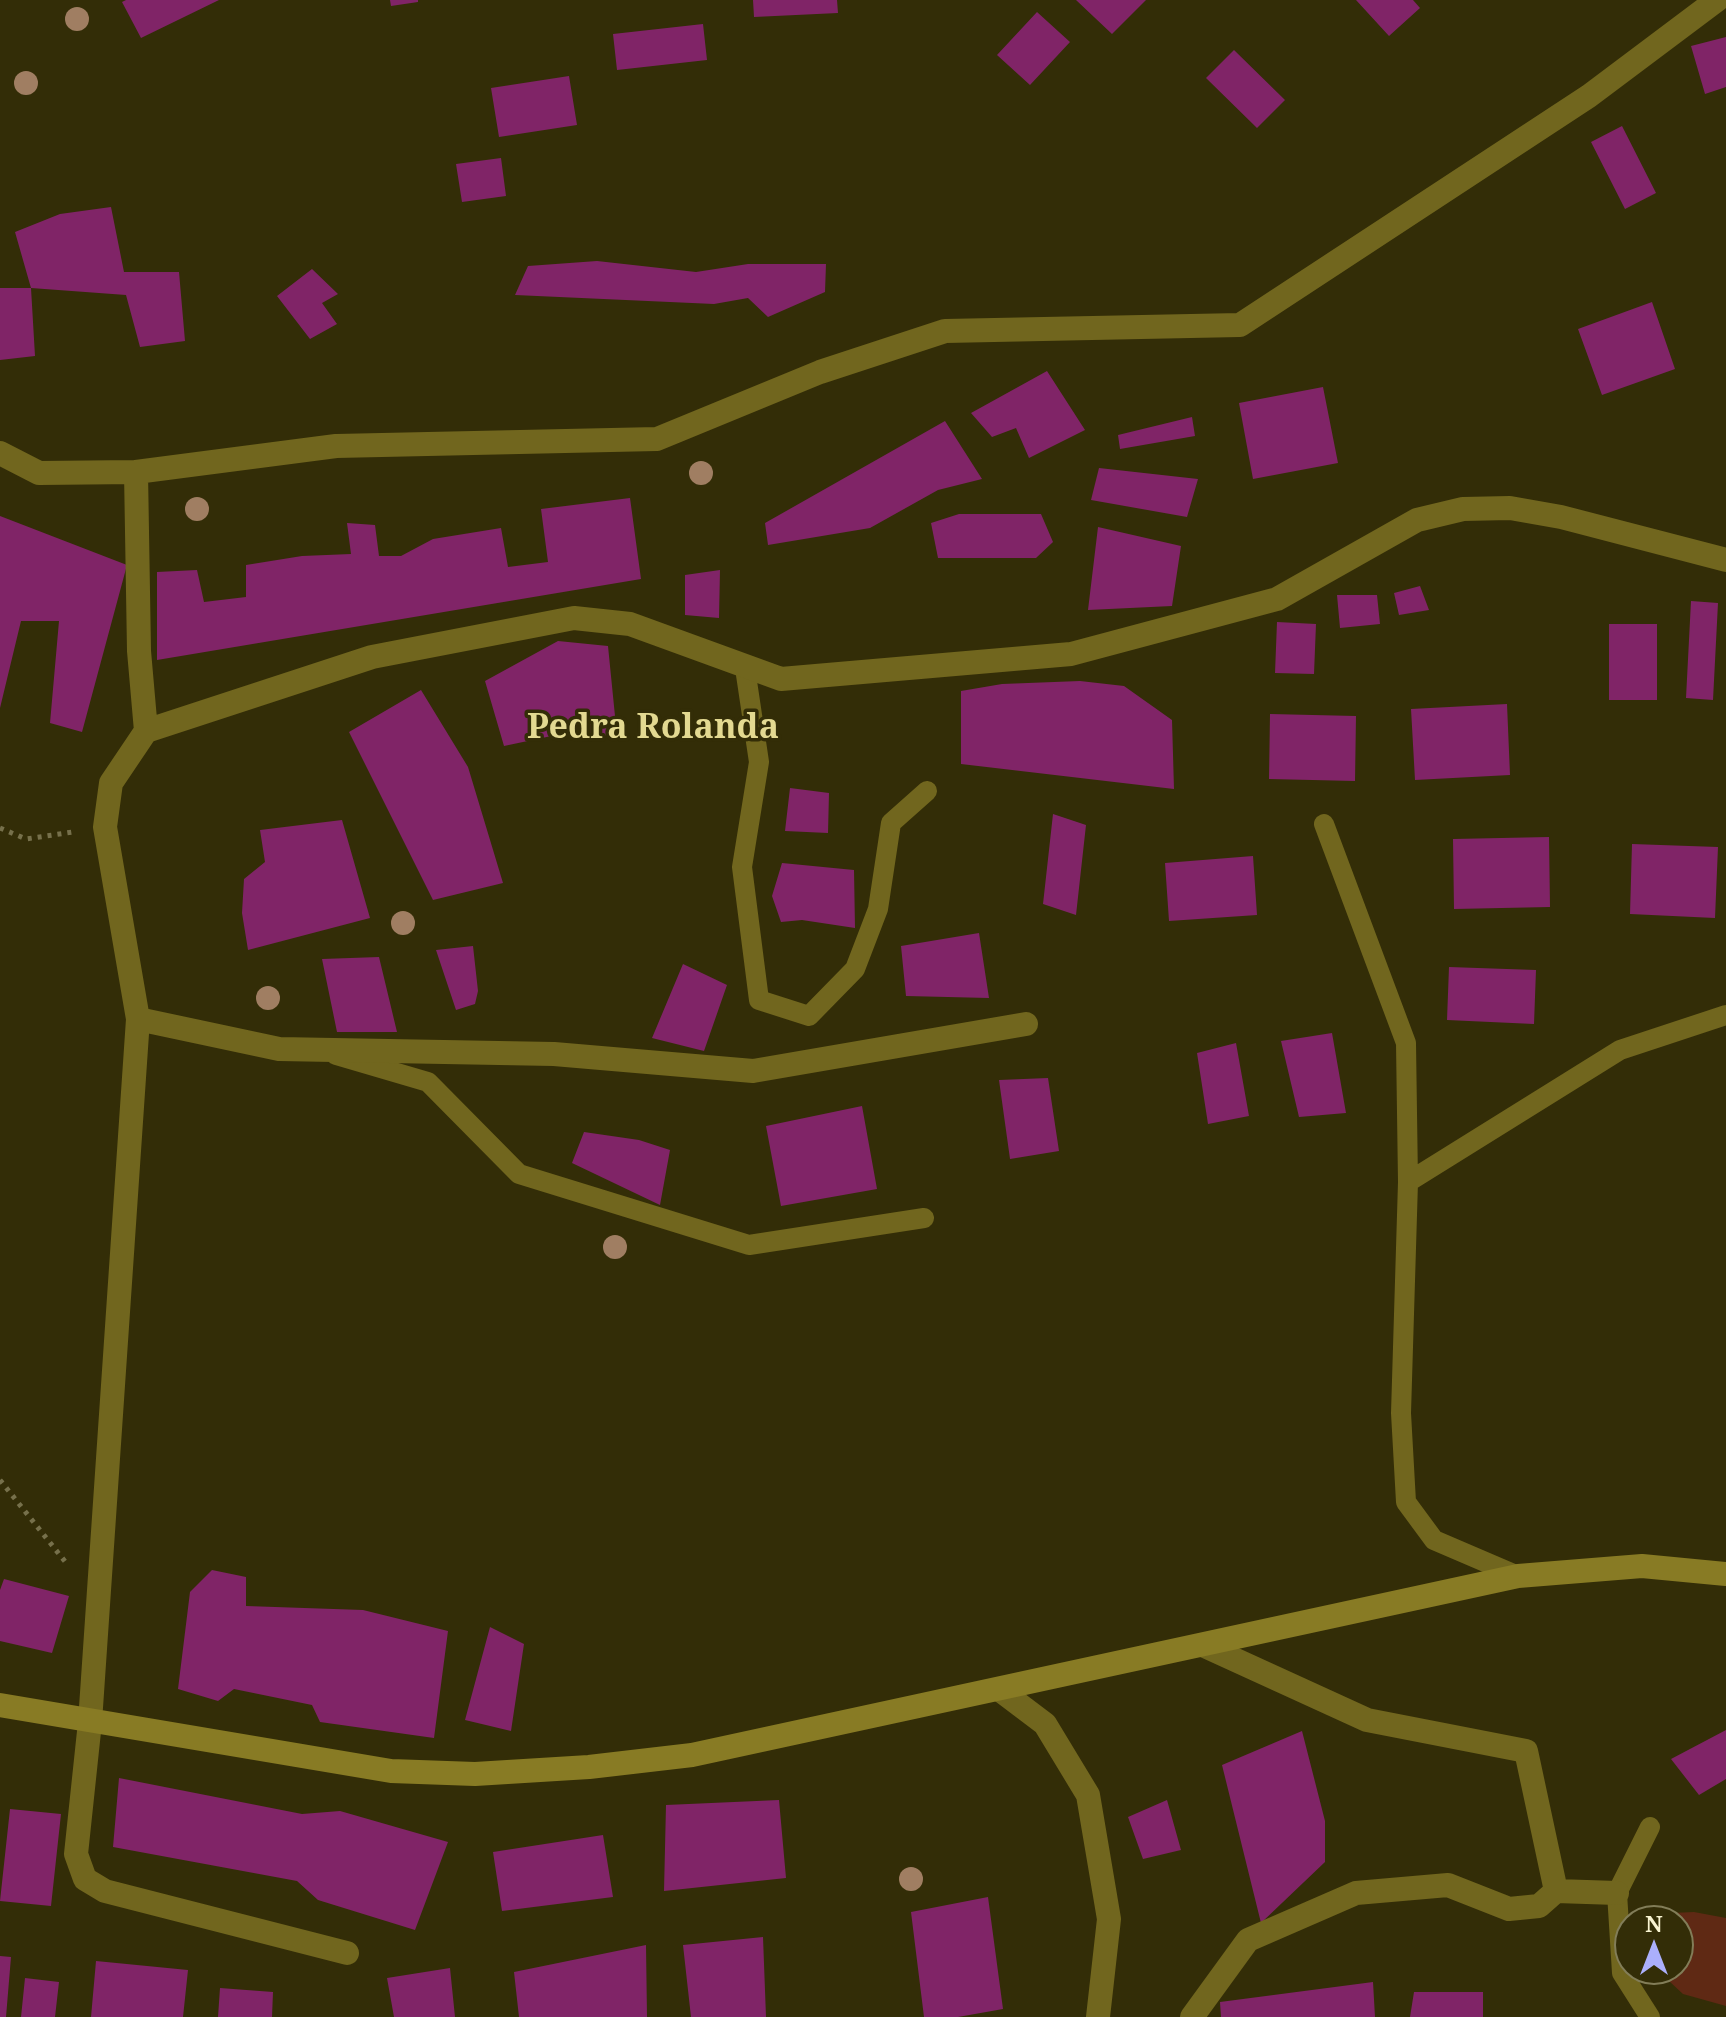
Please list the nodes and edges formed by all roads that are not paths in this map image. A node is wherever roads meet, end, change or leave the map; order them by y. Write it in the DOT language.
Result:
graph roads {
  1 [pos="1717,0"];
  2 [pos="0,453"];
  3 [pos="136,472"];
  4 [pos="1726,560"];
  5 [pos="745,668"];
  6 [pos="146,731"];
  7 [pos="927,791"];
  8 [pos="1324,824"];
  9 [pos="1726,1015"];
  10 [pos="138,1019"];
  11 [pos="1026,1024"];
  12 [pos="321,1050"];
  13 [pos="1408,1182"];
  14 [pos="924,1218"];
  15 [pos="1726,1574"];
  16 [pos="1518,1576"];
  17 [pos="1205,1646"];
  18 [pos="1000,1690"];
  19 [pos="0,1705"];
  20 [pos="90,1722"];
  21 [pos="1650,1827"];
  22 [pos="1556,1891"];
  23 [pos="1617,1893"];
  24 [pos="347,1953"];
  25 [pos="1098,2017"];
  26 [pos="1192,2017"];
  27 [pos="1650,2017"];
  1 -- 3 [label="street"];
  2 -- 3 [label="street"];
  3 -- 6 [label="street"];
  4 -- 5 [label="street"];
  5 -- 6 [label="street"];
  5 -- 7 [label="lane"];
  6 -- 10 [label="street"];
  8 -- 13 [label="lane"];
  9 -- 13 [label="lane"];
  10 -- 12 [label="street"];
  10 -- 20 [label="street"];
  11 -- 12 [label="street"];
  12 -- 14 [label="lane"];
  13 -- 16 [label="lane"];
  15 -- 16 [label="main road"];
  16 -- 17 [label="main road"];
  17 -- 18 [label="main road"];
  17 -- 22 [label="street"];
  18 -- 20 [label="main road"];
  18 -- 25 [label="street"];
  19 -- 20 [label="main road"];
  20 -- 24 [label="street"];
  21 -- 23 [label="lane"];
  22 -- 23 [label="street"];
  22 -- 26 [label="street"];
  23 -- 27 [label="lane"];
}
